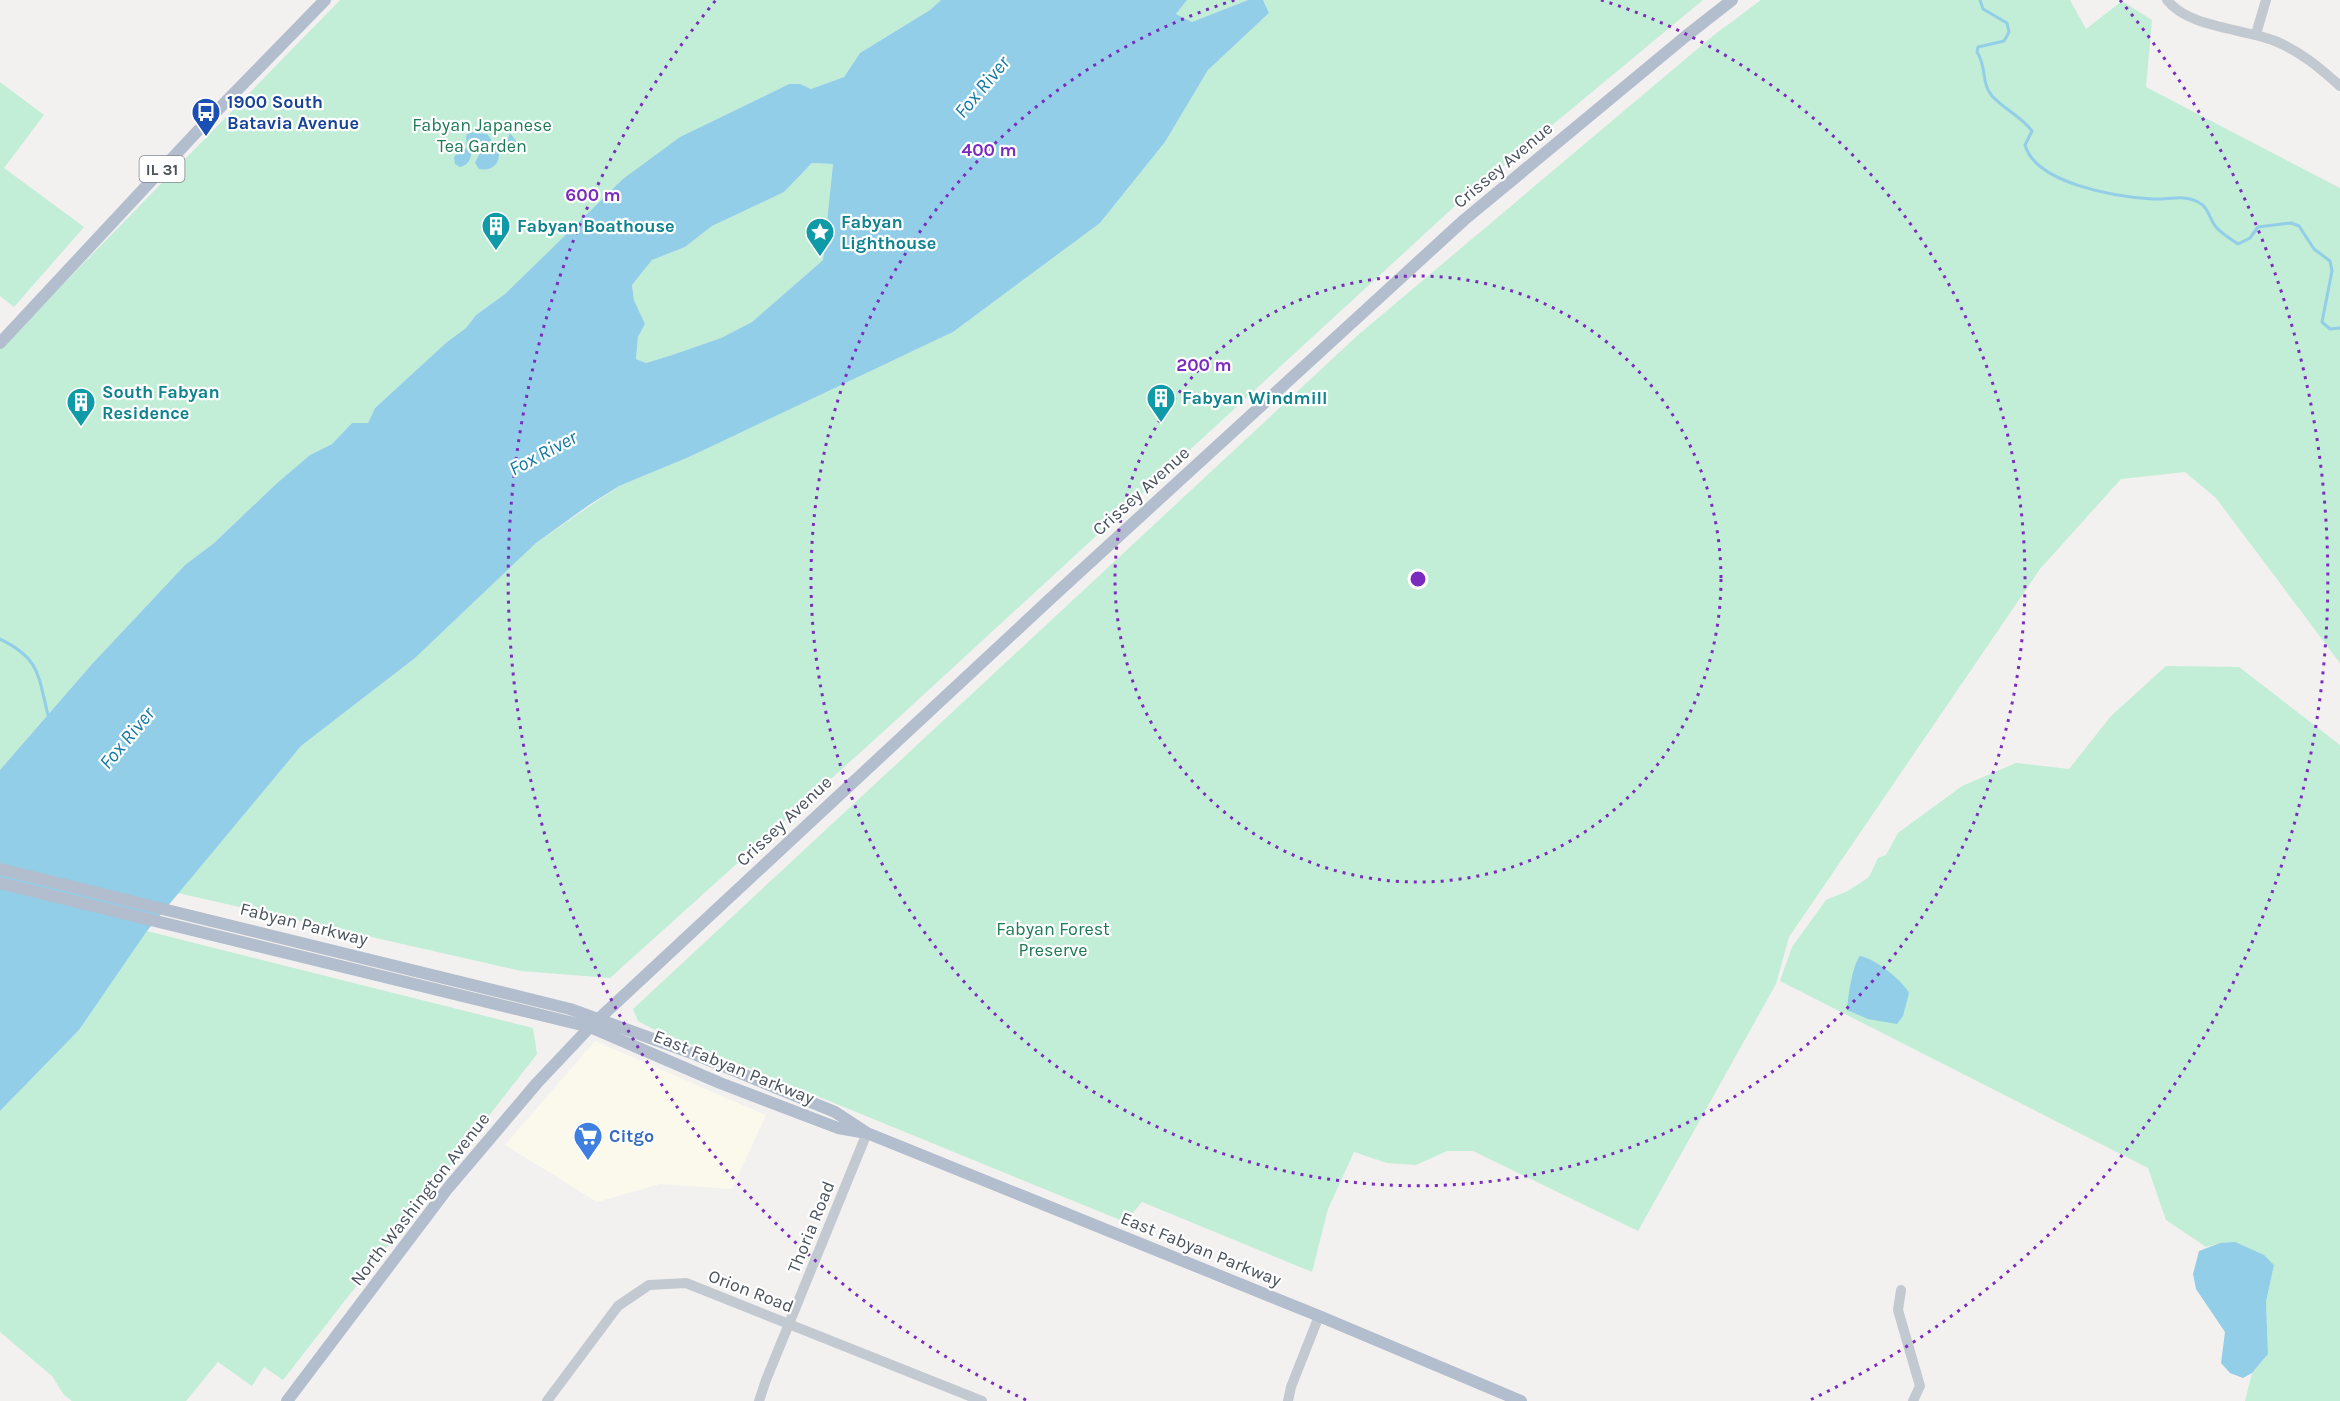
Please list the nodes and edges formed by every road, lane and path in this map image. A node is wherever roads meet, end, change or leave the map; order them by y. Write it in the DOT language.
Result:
graph roads {
  1 [pos="325,0"];
  2 [pos="1732,0"];
  3 [pos="2167,0"];
  4 [pos="2266,0"];
  5 [pos="2256,34"];
  6 [pos="2340,86"];
  7 [pos="0,343"];
  8 [pos="0,869"];
  9 [pos="0,883"];
  10 [pos="424,979"];
  11 [pos="595,1022"];
  12 [pos="867,1133"];
  13 [pos="1901,1290"];
  14 [pos="1319,1317"];
  15 [pos="789,1323"];
  16 [pos="287,1401"];
  17 [pos="547,1401"];
  18 [pos="759,1401"];
  19 [pos="982,1401"];
  20 [pos="1288,1401"];
  21 [pos="1521,1401"];
  22 [pos="1913,1401"];
  1 -- 7 [label="main road, IL 31"];
  2 -- 11 [label="main road, Crissey Avenue"];
  3 -- 5 [label="street"];
  4 -- 5 [label="street"];
  5 -- 6 [label="street"];
  8 -- 10 [label="main road, Fabyan Parkway"];
  9 -- 10 [label="main road, Fabyan Parkway"];
  10 -- 11 [label="main road, Fabyan Parkway"];
  11 -- 12 [label="main road, East Fabyan Parkway"];
  11 -- 16 [label="main road, North Washington Avenue"];
  12 -- 14 [label="main road, East Fabyan Parkway"];
  12 -- 15 [label="street, Thoria Road"];
  13 -- 22 [label="street"];
  14 -- 20 [label="street"];
  14 -- 21 [label="main road, East Fabyan Parkway"];
  15 -- 17 [label="street, Orion Road"];
  15 -- 18 [label="street, Thoria Road"];
  15 -- 19 [label="street, Orion Road"];
}
